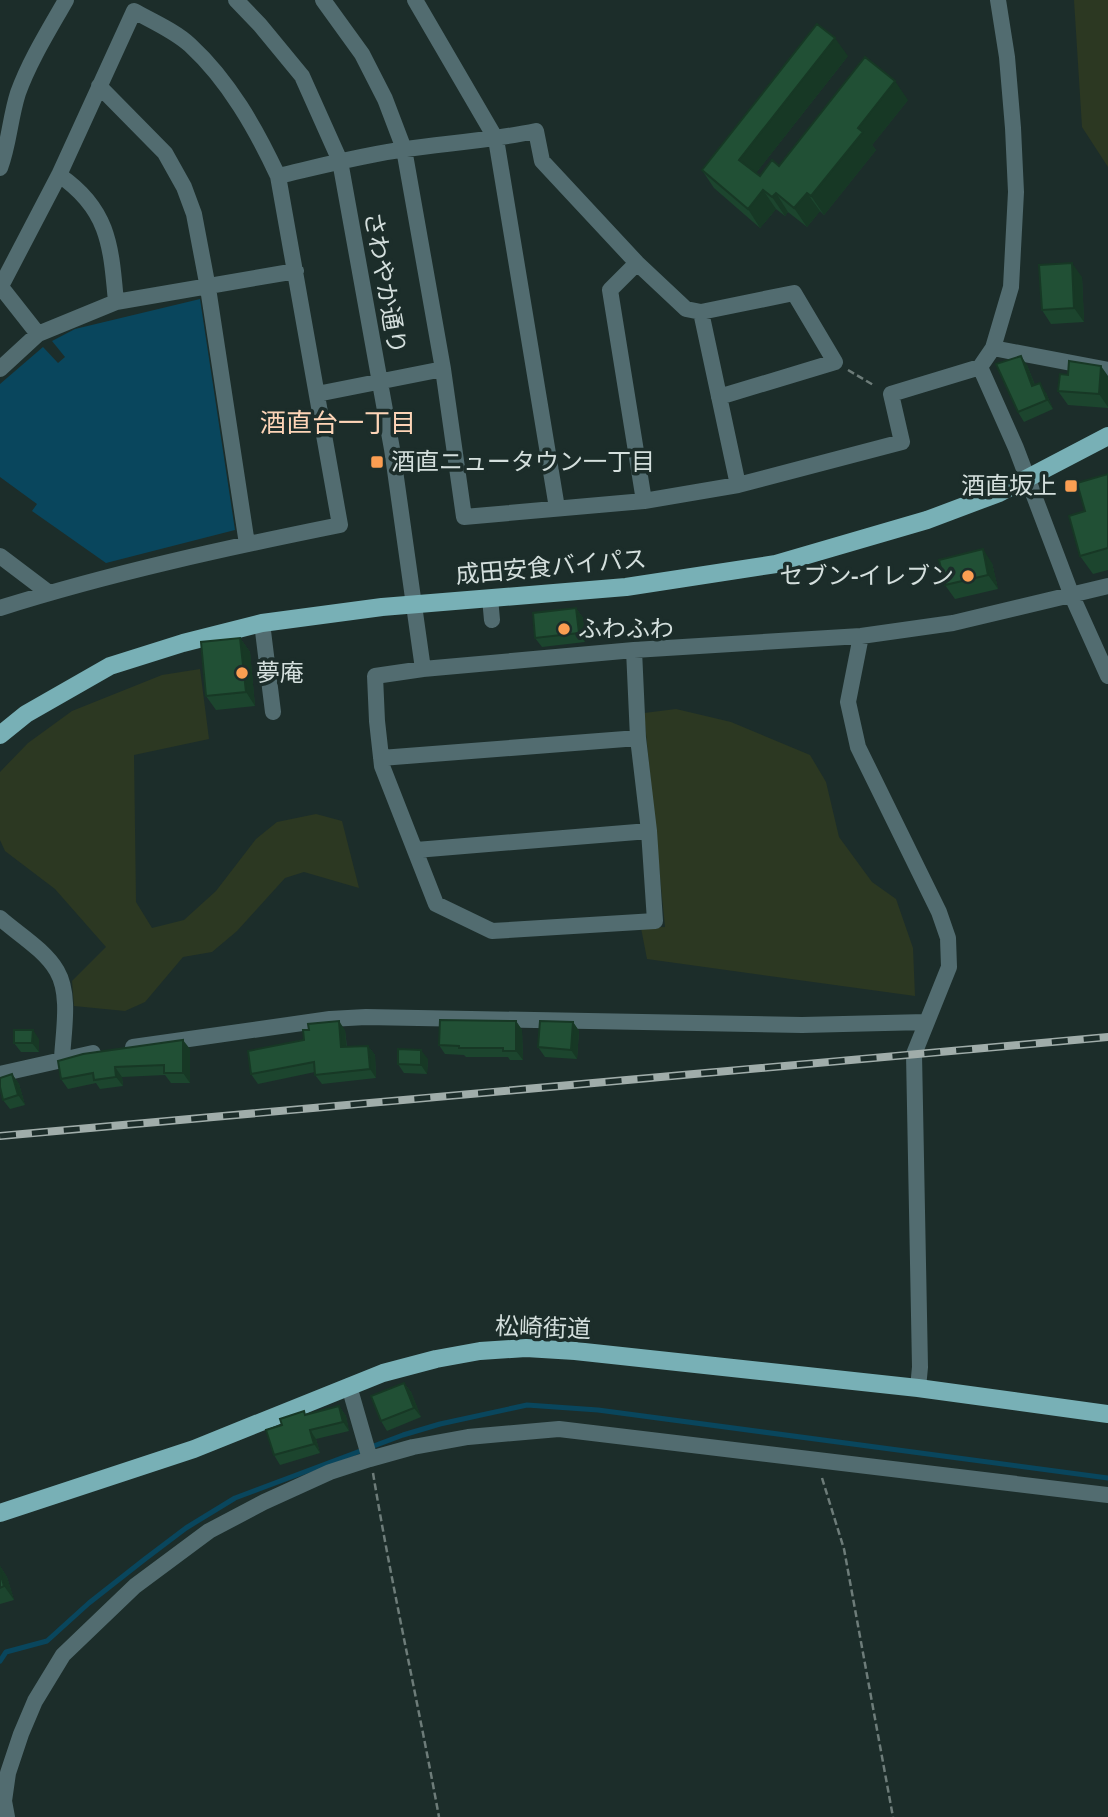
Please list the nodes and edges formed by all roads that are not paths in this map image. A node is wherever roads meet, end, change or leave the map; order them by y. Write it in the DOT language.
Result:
graph roads {
  1 [pos="66,0"];
  2 [pos="236,0"];
  3 [pos="323,0"];
  4 [pos="415,0"];
  5 [pos="998,0"];
  6 [pos="99,86"];
  7 [pos="496,139"];
  8 [pos="404,149"];
  9 [pos="340,161"];
  10 [pos="0,168"];
  11 [pos="59,175"];
  12 [pos="278,176"];
  13 [pos="637,263"];
  14 [pos="296,271"];
  15 [pos="1,287"];
  16 [pos="208,288"];
  17 [pos="116,302"];
  18 [pos="701,312"];
  19 [pos="38,334"];
  20 [pos="993,348"];
  21 [pos="980,367"];
  22 [pos="0,369"];
  23 [pos="443,369"];
  24 [pos="1108,370"];
  25 [pos="380,382"];
  26 [pos="317,394"];
  27 [pos="719,397"];
  28 [pos="1108,436"];
  29 [pos="1027,478"];
  30 [pos="738,485"];
  31 [pos="644,501"];
  32 [pos="557,508"];
  33 [pos="247,544"];
  34 [pos="0,556"];
  35 [pos="1108,586"];
  36 [pos="48,593"];
  37 [pos="1072,596"];
  38 [pos="490,598"];
  39 [pos="415,604"];
  40 [pos="0,608"];
  41 [pos="492,620"];
  42 [pos="261,623"];
  43 [pos="861,636"];
  44 [pos="634,650"];
  45 [pos="423,669"];
  46 [pos="1108,676"];
  47 [pos="273,712"];
  48 [pos="0,735"];
  49 [pos="638,738"];
  50 [pos="381,758"];
  51 [pos="649,831"];
  52 [pos="416,850"];
  53 [pos="0,918"];
  54 [pos="926,1022"];
  55 [pos="62,1059"];
  56 [pos="0,1074"];
  57 [pos="349,1386"];
  58 [pos="918,1388"];
  59 [pos="1108,1414"];
  60 [pos="370,1457"];
  61 [pos="1108,1495"];
  62 [pos="0,1513"];
  63 [pos="7,1817"];
  1 -- 10 [label="street"];
  2 -- 9 [label="street, さわやか通り"];
  3 -- 8 [label="street"];
  4 -- 7 [label="street"];
  5 -- 20 [label="street"];
  6 -- 11 [label="street"];
  6 -- 12 [label="street"];
  6 -- 16 [label="street"];
  7 -- 8 [label="street"];
  7 -- 13 [label="street"];
  7 -- 32 [label="street"];
  8 -- 9 [label="street"];
  8 -- 23 [label="street"];
  9 -- 12 [label="street"];
  9 -- 25 [label="street, さわやか通り"];
  11 -- 15 [label="street"];
  11 -- 17 [label="street"];
  12 -- 14 [label="street"];
  13 -- 18 [label="street"];
  13 -- 31 [label="street"];
  14 -- 16 [label="street"];
  14 -- 26 [label="street"];
  15 -- 19 [label="street"];
  16 -- 17 [label="street"];
  16 -- 33 [label="street"];
  17 -- 19 [label="street"];
  18 -- 27 [label="street"];
  18 -- 27 [label="street"];
  19 -- 22 [label="street"];
  20 -- 21 [label="street"];
  20 -- 24 [label="street"];
  21 -- 29 [label="street"];
  21 -- 30 [label="street"];
  23 -- 25 [label="street"];
  23 -- 32 [label="street"];
  25 -- 26 [label="street"];
  25 -- 39 [label="street, さわやか通り"];
  26 -- 33 [label="street"];
  27 -- 30 [label="street"];
  28 -- 29 [label="main road, 成田安食バイパス"];
  29 -- 37 [label="street"];
  29 -- 38 [label="main road, 成田安食バイパス"];
  30 -- 31 [label="street"];
  31 -- 32 [label="street"];
  33 -- 36 [label="street"];
  34 -- 36 [label="street"];
  35 -- 37 [label="street"];
  36 -- 40 [label="street"];
  37 -- 43 [label="street"];
  37 -- 46 [label="street"];
  38 -- 39 [label="main road, 成田安食バイパス"];
  38 -- 41 [label="street"];
  39 -- 42 [label="main road, 成田安食バイパス"];
  39 -- 45 [label="street, さわやか通り"];
  42 -- 47 [label="street"];
  42 -- 48 [label="main road, 成田安食バイパス"];
  43 -- 44 [label="street"];
  43 -- 54 [label="street"];
  44 -- 45 [label="street"];
  44 -- 49 [label="street"];
  45 -- 50 [label="street"];
  49 -- 50 [label="street"];
  49 -- 51 [label="street"];
  50 -- 52 [label="street"];
  51 -- 52 [label="street"];
  51 -- 52 [label="street"];
  53 -- 55 [label="street"];
  54 -- 55 [label="street"];
  54 -- 58 [label="street"];
  55 -- 56 [label="street"];
  57 -- 58 [label="main road, 松崎街道"];
  57 -- 60 [label="street"];
  57 -- 62 [label="main road, 松崎街道"];
  58 -- 59 [label="main road, 松崎街道"];
  60 -- 61 [label="street"];
  60 -- 63 [label="street"];
}
